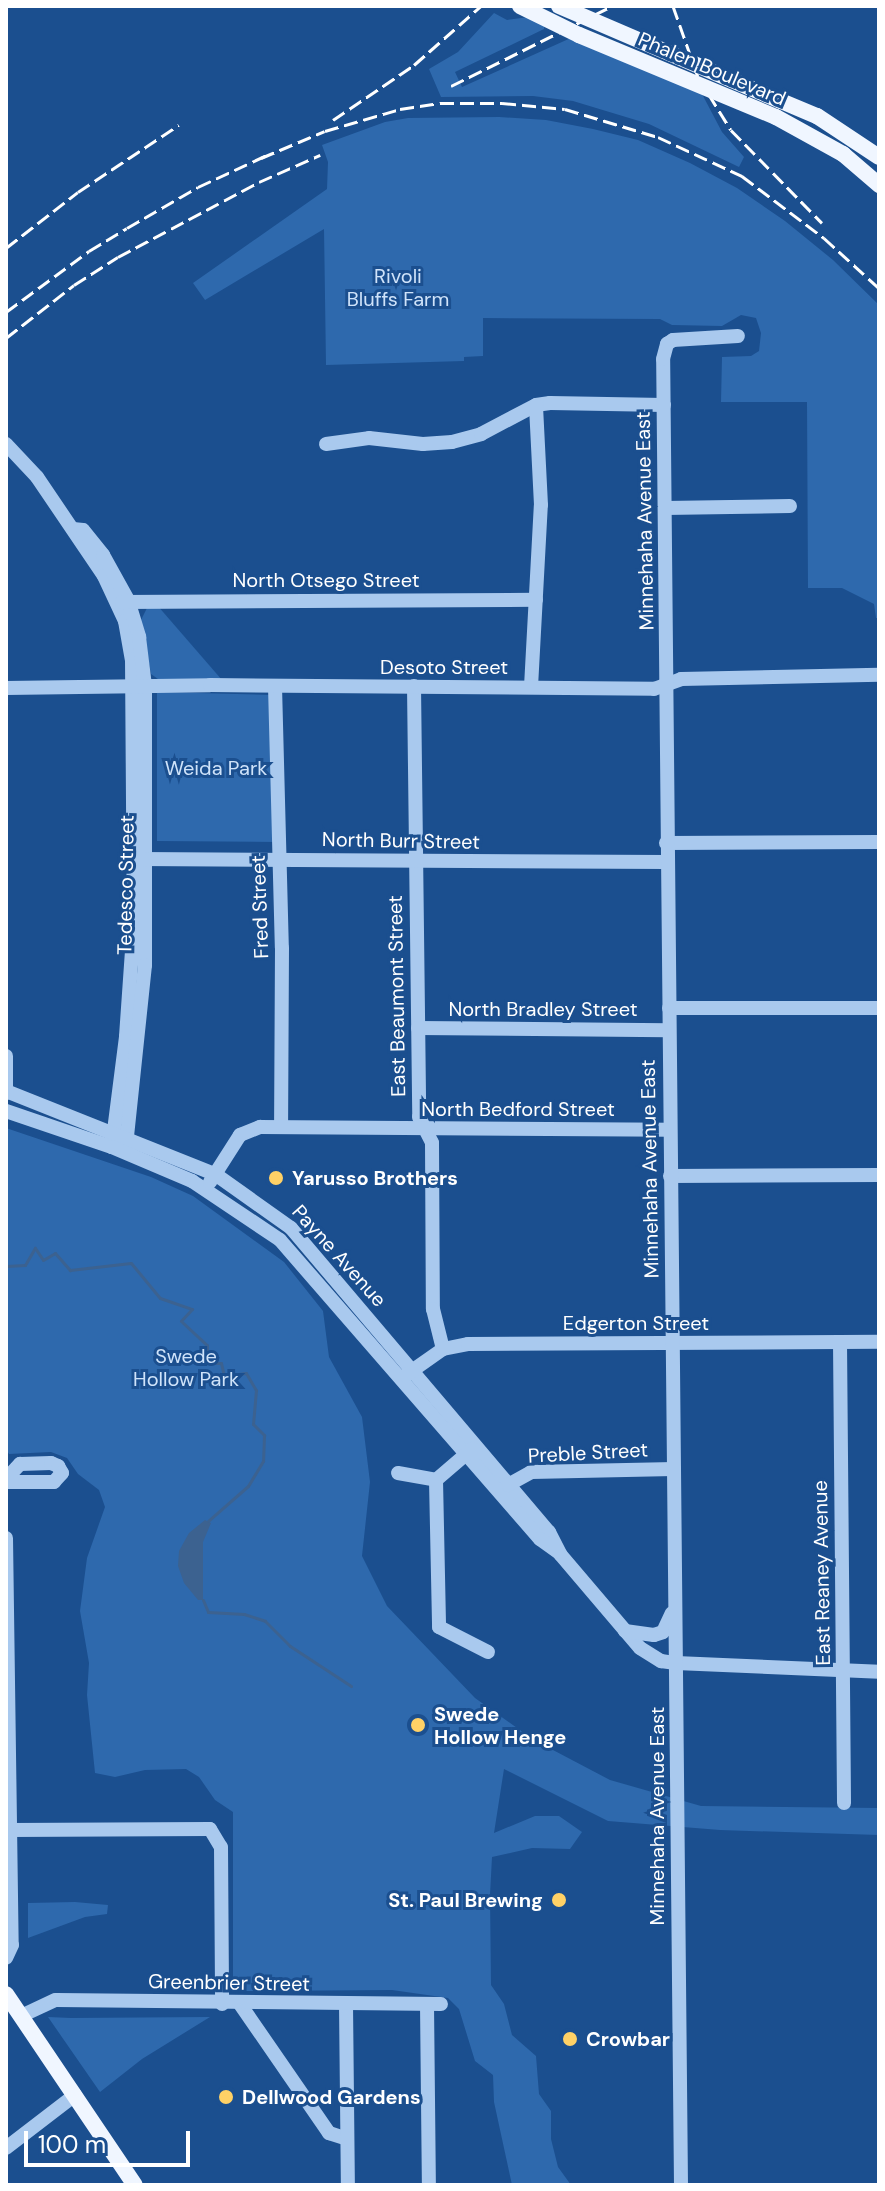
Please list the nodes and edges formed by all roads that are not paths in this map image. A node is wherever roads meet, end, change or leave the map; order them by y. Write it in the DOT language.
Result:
graph roads {
  1 [pos="520,6"];
  2 [pos="559,6"];
  3 [pos="778,109"];
  4 [pos="879,157"];
  5 [pos="879,185"];
  6 [pos="738,336"];
  7 [pos="536,405"];
  8 [pos="664,405"];
  9 [pos="6,444"];
  10 [pos="326,444"];
  11 [pos="790,506"];
  12 [pos="665,508"];
  13 [pos="536,600"];
  14 [pos="123,602"];
  15 [pos="879,675"];
  16 [pos="667,684"];
  17 [pos="140,686"];
  18 [pos="275,686"];
  19 [pos="414,686"];
  20 [pos="531,687"];
  21 [pos="6,688"];
  22 [pos="879,842"];
  23 [pos="666,843"];
  24 [pos="141,859"];
  25 [pos="279,860"];
  26 [pos="415,862"];
  27 [pos="667,862"];
  28 [pos="669,1008"];
  29 [pos="879,1008"];
  30 [pos="418,1028"];
  31 [pos="668,1030"];
  32 [pos="6,1056"];
  33 [pos="6,1092"];
  34 [pos="6,1111"];
  35 [pos="281,1127"];
  36 [pos="425,1129"];
  37 [pos="670,1130"];
  38 [pos="120,1142"];
  39 [pos="215,1174"];
  40 [pos="879,1175"];
  41 [pos="670,1176"];
  42 [pos="206,1189"];
  43 [pos="673,1342"];
  44 [pos="840,1342"];
  45 [pos="879,1342"];
  46 [pos="443,1349"];
  47 [pos="408,1374"];
  48 [pos="470,1450"];
  49 [pos="674,1469"];
  50 [pos="398,1473"];
  51 [pos="436,1480"];
  52 [pos="508,1485"];
  53 [pos="6,1538"];
  54 [pos="560,1554"];
  55 [pos="676,1601"];
  56 [pos="625,1631"];
  57 [pos="488,1652"];
  58 [pos="7,1658"];
  59 [pos="676,1663"];
  60 [pos="843,1672"];
  61 [pos="879,1672"];
  62 [pos="8,1795"];
  63 [pos="844,1803"];
  64 [pos="10,1830"];
  65 [pos="6,1958"];
  66 [pos="6,1994"];
  67 [pos="222,2004"];
  68 [pos="240,2004"];
  69 [pos="346,2004"];
  70 [pos="21,2016"];
  71 [pos="75,2095"];
  72 [pos="347,2139"];
  73 [pos="6,2148"];
  74 [pos="135,2185"];
  75 [pos="348,2185"];
  76 [pos="429,2185"];
  77 [pos="681,2185"];
  1 -- 3 [label="main road, Phalen Boulevard, bridge"];
  2 -- 3 [label="main road, Phalen Boulevard, bridge"];
  3 -- 4 [label="main road, Phalen Boulevard"];
  3 -- 5 [label="main road, Phalen Boulevard"];
  6 -- 8 [label="street, Minnehaha Avenue East"];
  7 -- 8 [label="street"];
  7 -- 10 [label="street"];
  7 -- 13 [label="street"];
  8 -- 12 [label="street, Minnehaha Avenue East"];
  9 -- 14 [label="street, Tedesco Street"];
  11 -- 12 [label="street"];
  12 -- 16 [label="street, Minnehaha Avenue East"];
  13 -- 14 [label="street, North Otsego Street"];
  13 -- 20 [label="street"];
  14 -- 17 [label="street, Tedesco Street"];
  15 -- 16 [label="street, Desoto Street"];
  16 -- 20 [label="street, Desoto Street"];
  16 -- 23 [label="street, Minnehaha Avenue East"];
  17 -- 18 [label="street, Desoto Street"];
  17 -- 21 [label="street, Desoto Street"];
  17 -- 24 [label="street, Tedesco Street"];
  18 -- 19 [label="street, Desoto Street"];
  18 -- 25 [label="street, Fred Street"];
  19 -- 20 [label="street, Desoto Street"];
  19 -- 26 [label="street, East Beaumont Street"];
  22 -- 23 [label="street"];
  23 -- 27 [label="street, Minnehaha Avenue East"];
  24 -- 25 [label="street, North Burr Street"];
  24 -- 38 [label="street, Tedesco Street"];
  25 -- 26 [label="street, North Burr Street"];
  25 -- 35 [label="street, Fred Street"];
  26 -- 27 [label="street, North Burr Street"];
  26 -- 30 [label="street, East Beaumont Street"];
  27 -- 28 [label="street, Minnehaha Avenue East"];
  28 -- 29 [label="street"];
  28 -- 31 [label="street, Minnehaha Avenue East"];
  30 -- 31 [label="street, North Bradley Street"];
  30 -- 36 [label="street, East Beaumont Street"];
  31 -- 37 [label="street, Minnehaha Avenue East"];
  32 -- 33 [label="street"];
  33 -- 38 [label="street, Payne Avenue"];
  34 -- 38 [label="street, Payne Avenue"];
  35 -- 36 [label="street, North Bedford Street"];
  35 -- 39 [label="street, North Bedford Street"];
  36 -- 37 [label="street, North Bedford Street"];
  36 -- 46 [label="street, East Beaumont Street"];
  37 -- 41 [label="street, Minnehaha Avenue East"];
  38 -- 39 [label="street, Payne Avenue"];
  38 -- 42 [label="street, Payne Avenue"];
  39 -- 42 [label="street, North Bedford Street"];
  39 -- 47 [label="street, Payne Avenue"];
  40 -- 41 [label="street"];
  41 -- 43 [label="street, Minnehaha Avenue East"];
  42 -- 47 [label="street, Payne Avenue"];
  43 -- 44 [label="street, Edgerton Street"];
  43 -- 46 [label="street, Edgerton Street"];
  43 -- 49 [label="street, Minnehaha Avenue East"];
  44 -- 45 [label="street, Edgerton Street"];
  44 -- 60 [label="street, East Reaney Avenue"];
  46 -- 47 [label="street, Edgerton Street"];
  47 -- 48 [label="street, Payne Avenue"];
  48 -- 51 [label="street"];
  48 -- 52 [label="street, Payne Avenue"];
  48 -- 54 [label="street, Payne Avenue"];
  49 -- 52 [label="street, Preble Street"];
  49 -- 55 [label="street, Minnehaha Avenue East"];
  50 -- 51 [label="street"];
  51 -- 57 [label="street"];
  52 -- 54 [label="street, Payne Avenue"];
  53 -- 58 [label="street"];
  54 -- 56 [label="street, Payne Avenue"];
  55 -- 56 [label="street"];
  55 -- 59 [label="street, Minnehaha Avenue East"];
  56 -- 59 [label="street, Payne Avenue"];
  58 -- 62 [label="street"];
  59 -- 60 [label="street, Payne Avenue"];
  59 -- 77 [label="street, Minnehaha Avenue East"];
  60 -- 61 [label="street, Payne Avenue"];
  60 -- 63 [label="street, East Reaney Avenue"];
  62 -- 64 [label="street"];
  64 -- 65 [label="street"];
  64 -- 67 [label="street"];
  66 -- 70 [label="main road"];
  67 -- 68 [label="street, Greenbrier Street"];
  67 -- 70 [label="street, Greenbrier Street"];
  68 -- 69 [label="street, Greenbrier Street"];
  68 -- 72 [label="street"];
  69 -- 72 [label="street"];
  69 -- 76 [label="street, Greenbrier Street"];
  70 -- 71 [label="main road"];
  71 -- 73 [label="street"];
  71 -- 74 [label="main road"];
  72 -- 75 [label="street"];
}
